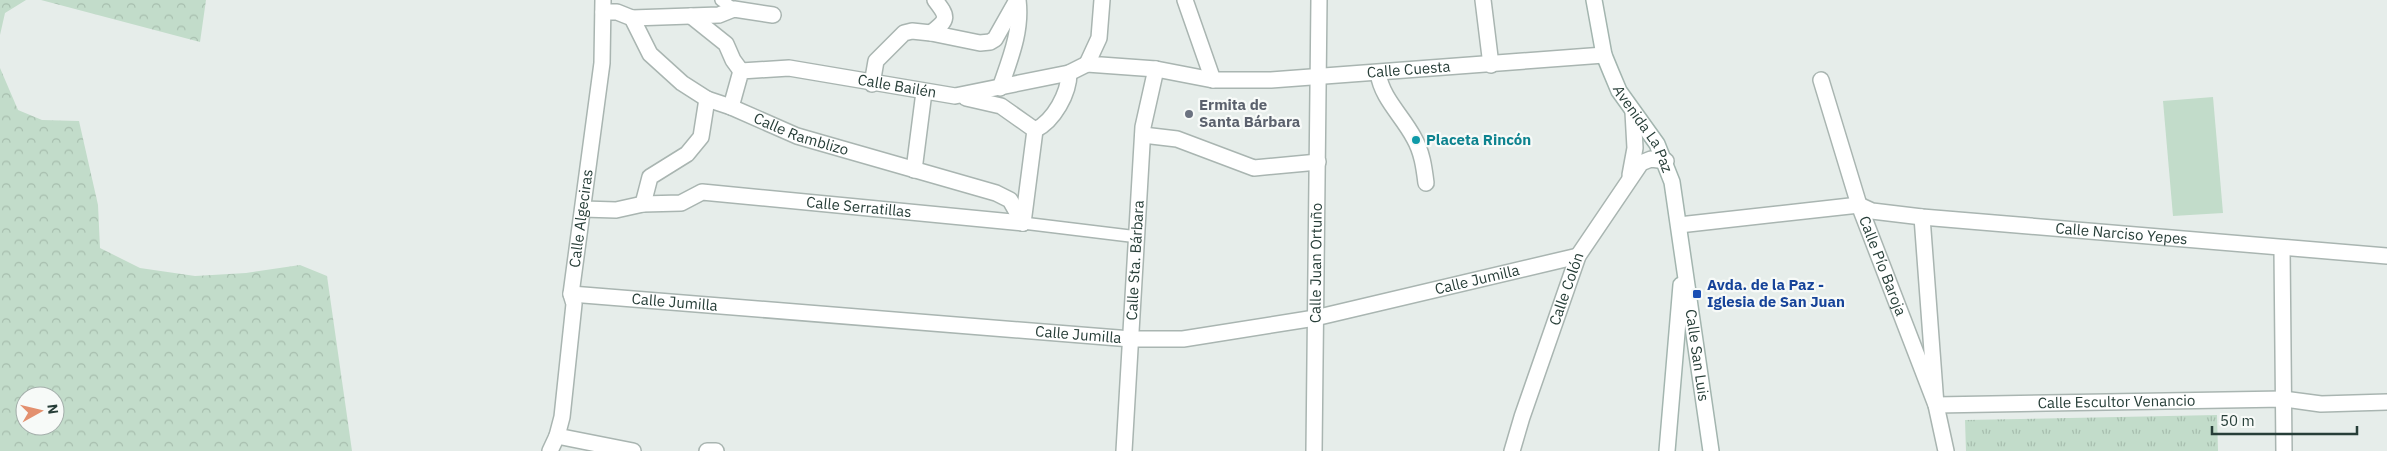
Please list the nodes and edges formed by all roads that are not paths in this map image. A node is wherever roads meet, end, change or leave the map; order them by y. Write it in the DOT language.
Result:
graph roads {
  1 [pos="721,0"];
  2 [pos="935,0"];
  3 [pos="1018,0"];
  4 [pos="1102,0"];
  5 [pos="1185,0"];
  6 [pos="1319,0"];
  7 [pos="1483,0"];
  8 [pos="1594,0"];
  9 [pos="603,6"];
  10 [pos="734,9"];
  11 [pos="773,15"];
  12 [pos="691,16"];
  13 [pos="632,18"];
  14 [pos="931,33"];
  15 [pos="1604,56"];
  16 [pos="1087,64"];
  17 [pos="1491,65"];
  18 [pos="1156,70"];
  19 [pos="741,71"];
  20 [pos="1069,73"];
  21 [pos="1378,73"];
  22 [pos="1319,77"];
  23 [pos="1213,80"];
  24 [pos="1821,80"];
  25 [pos="872,84"];
  26 [pos="1000,88"];
  27 [pos="924,92"];
  28 [pos="954,96"];
  29 [pos="707,99"];
  30 [pos="731,107"];
  31 [pos="1633,112"];
  32 [pos="1035,130"];
  33 [pos="1143,135"];
  34 [pos="1666,161"];
  35 [pos="1318,162"];
  36 [pos="914,170"];
  37 [pos="1629,178"];
  38 [pos="1426,183"];
  39 [pos="643,204"];
  40 [pos="1859,205"];
  41 [pos="583,209"];
  42 [pos="1922,218"];
  43 [pos="1023,223"];
  44 [pos="1680,225"];
  45 [pos="1138,238"];
  46 [pos="2282,249"];
  47 [pos="1578,256"];
  48 [pos="2387,256"];
  49 [pos="1683,259"];
  50 [pos="571,294"];
  51 [pos="1316,318"];
  52 [pos="1131,339"];
  53 [pos="2284,399"];
  54 [pos="2387,402"];
  55 [pos="1936,405"];
  56 [pos="557,436"];
  57 [pos="574,445"];
  58 [pos="550,451"];
  59 [pos="633,451"];
  60 [pos="707,451"];
  61 [pos="716,451"];
  62 [pos="1124,451"];
  63 [pos="1314,451"];
  64 [pos="1512,451"];
  65 [pos="1667,451"];
  66 [pos="1711,451"];
  67 [pos="1946,451"];
  68 [pos="2284,451"];
  1 -- 10 [label="lane"];
  2 -- 14 [label="street"];
  3 -- 14 [label="street"];
  3 -- 26 [label="street"];
  4 -- 16 [label="street"];
  5 -- 23 [label="street"];
  6 -- 22 [label="street, Calle Juan Ortuño"];
  7 -- 17 [label="street"];
  8 -- 15 [label="street, Avenida La Paz"];
  9 -- 13 [label="street"];
  9 -- 41 [label="street, Calle Algeciras"];
  10 -- 11 [label="street"];
  10 -- 12 [label="street"];
  12 -- 13 [label="street"];
  12 -- 19 [label="street"];
  13 -- 29 [label="street, Calle Ramblizo"];
  14 -- 25 [label="street"];
  15 -- 17 [label="street, Calle Cuesta"];
  15 -- 31 [label="street, Avenida La Paz"];
  16 -- 18 [label="street, Calle Cuesta"];
  16 -- 20 [label="street, Calle Bailén"];
  17 -- 21 [label="street, Calle Cuesta"];
  18 -- 23 [label="street, Calle Cuesta"];
  18 -- 33 [label="street, Calle Sta. Bárbara"];
  19 -- 25 [label="street, Calle Bailén"];
  19 -- 30 [label="street"];
  20 -- 26 [label="street, Calle Bailén"];
  20 -- 32 [label="street"];
  21 -- 22 [label="street, Calle Cuesta"];
  21 -- 38 [label="street"];
  22 -- 23 [label="street, Calle Cuesta"];
  22 -- 35 [label="street, Calle Juan Ortuño"];
  24 -- 40 [label="street, Calle Pío Baroja"];
  25 -- 27 [label="street, Calle Bailén"];
  26 -- 28 [label="street, Calle Bailén"];
  27 -- 28 [label="street, Calle Bailén"];
  27 -- 36 [label="street"];
  28 -- 32 [label="street"];
  29 -- 30 [label="street, Calle Ramblizo"];
  29 -- 39 [label="street"];
  30 -- 36 [label="street, Calle Ramblizo"];
  31 -- 34 [label="street, Avenida La Paz"];
  31 -- 37 [label="street"];
  32 -- 43 [label="street"];
  33 -- 35 [label="street"];
  33 -- 45 [label="street, Calle Sta. Bárbara"];
  34 -- 37 [label="street, Calle Colón"];
  34 -- 44 [label="street, Avenida La Paz"];
  35 -- 51 [label="street, Calle Juan Ortuño"];
  36 -- 43 [label="street, Calle Ramblizo"];
  37 -- 47 [label="street, Calle Colón"];
  39 -- 41 [label="street, Calle Serratillas"];
  39 -- 43 [label="street, Calle Serratillas"];
  40 -- 42 [label="street, Calle Narciso Yepes"];
  40 -- 44 [label="street"];
  40 -- 55 [label="street, Calle Pío Baroja"];
  41 -- 50 [label="street, Calle Algeciras"];
  42 -- 46 [label="street, Calle Narciso Yepes"];
  42 -- 55 [label="street"];
  43 -- 45 [label="lane, Calle Serratillas"];
  44 -- 49 [label="street, Avenida La Paz"];
  45 -- 52 [label="street, Calle Sta. Bárbara"];
  46 -- 48 [label="street, Calle Narciso Yepes"];
  46 -- 53 [label="street"];
  47 -- 51 [label="street, Calle Jumilla"];
  47 -- 64 [label="street, Calle Colón"];
  49 -- 65 [label="street"];
  49 -- 66 [label="street, Calle San Luis"];
  50 -- 52 [label="street, Calle Jumilla"];
  50 -- 56 [label="street, Calle Algeciras"];
  51 -- 52 [label="street, Calle Jumilla"];
  51 -- 63 [label="street, Calle Juan Ortuño"];
  52 -- 62 [label="street, Calle Sta. Bárbara"];
  53 -- 54 [label="street, Calle Escultor Venancio"];
  53 -- 55 [label="street, Calle Escultor Venancio"];
  53 -- 68 [label="street"];
  55 -- 67 [label="street, Calle Pío Baroja"];
  56 -- 57 [label="street"];
  56 -- 58 [label="street, Calle Algeciras"];
  57 -- 59 [label="street"];
  60 -- 61 [label="street"];
}
